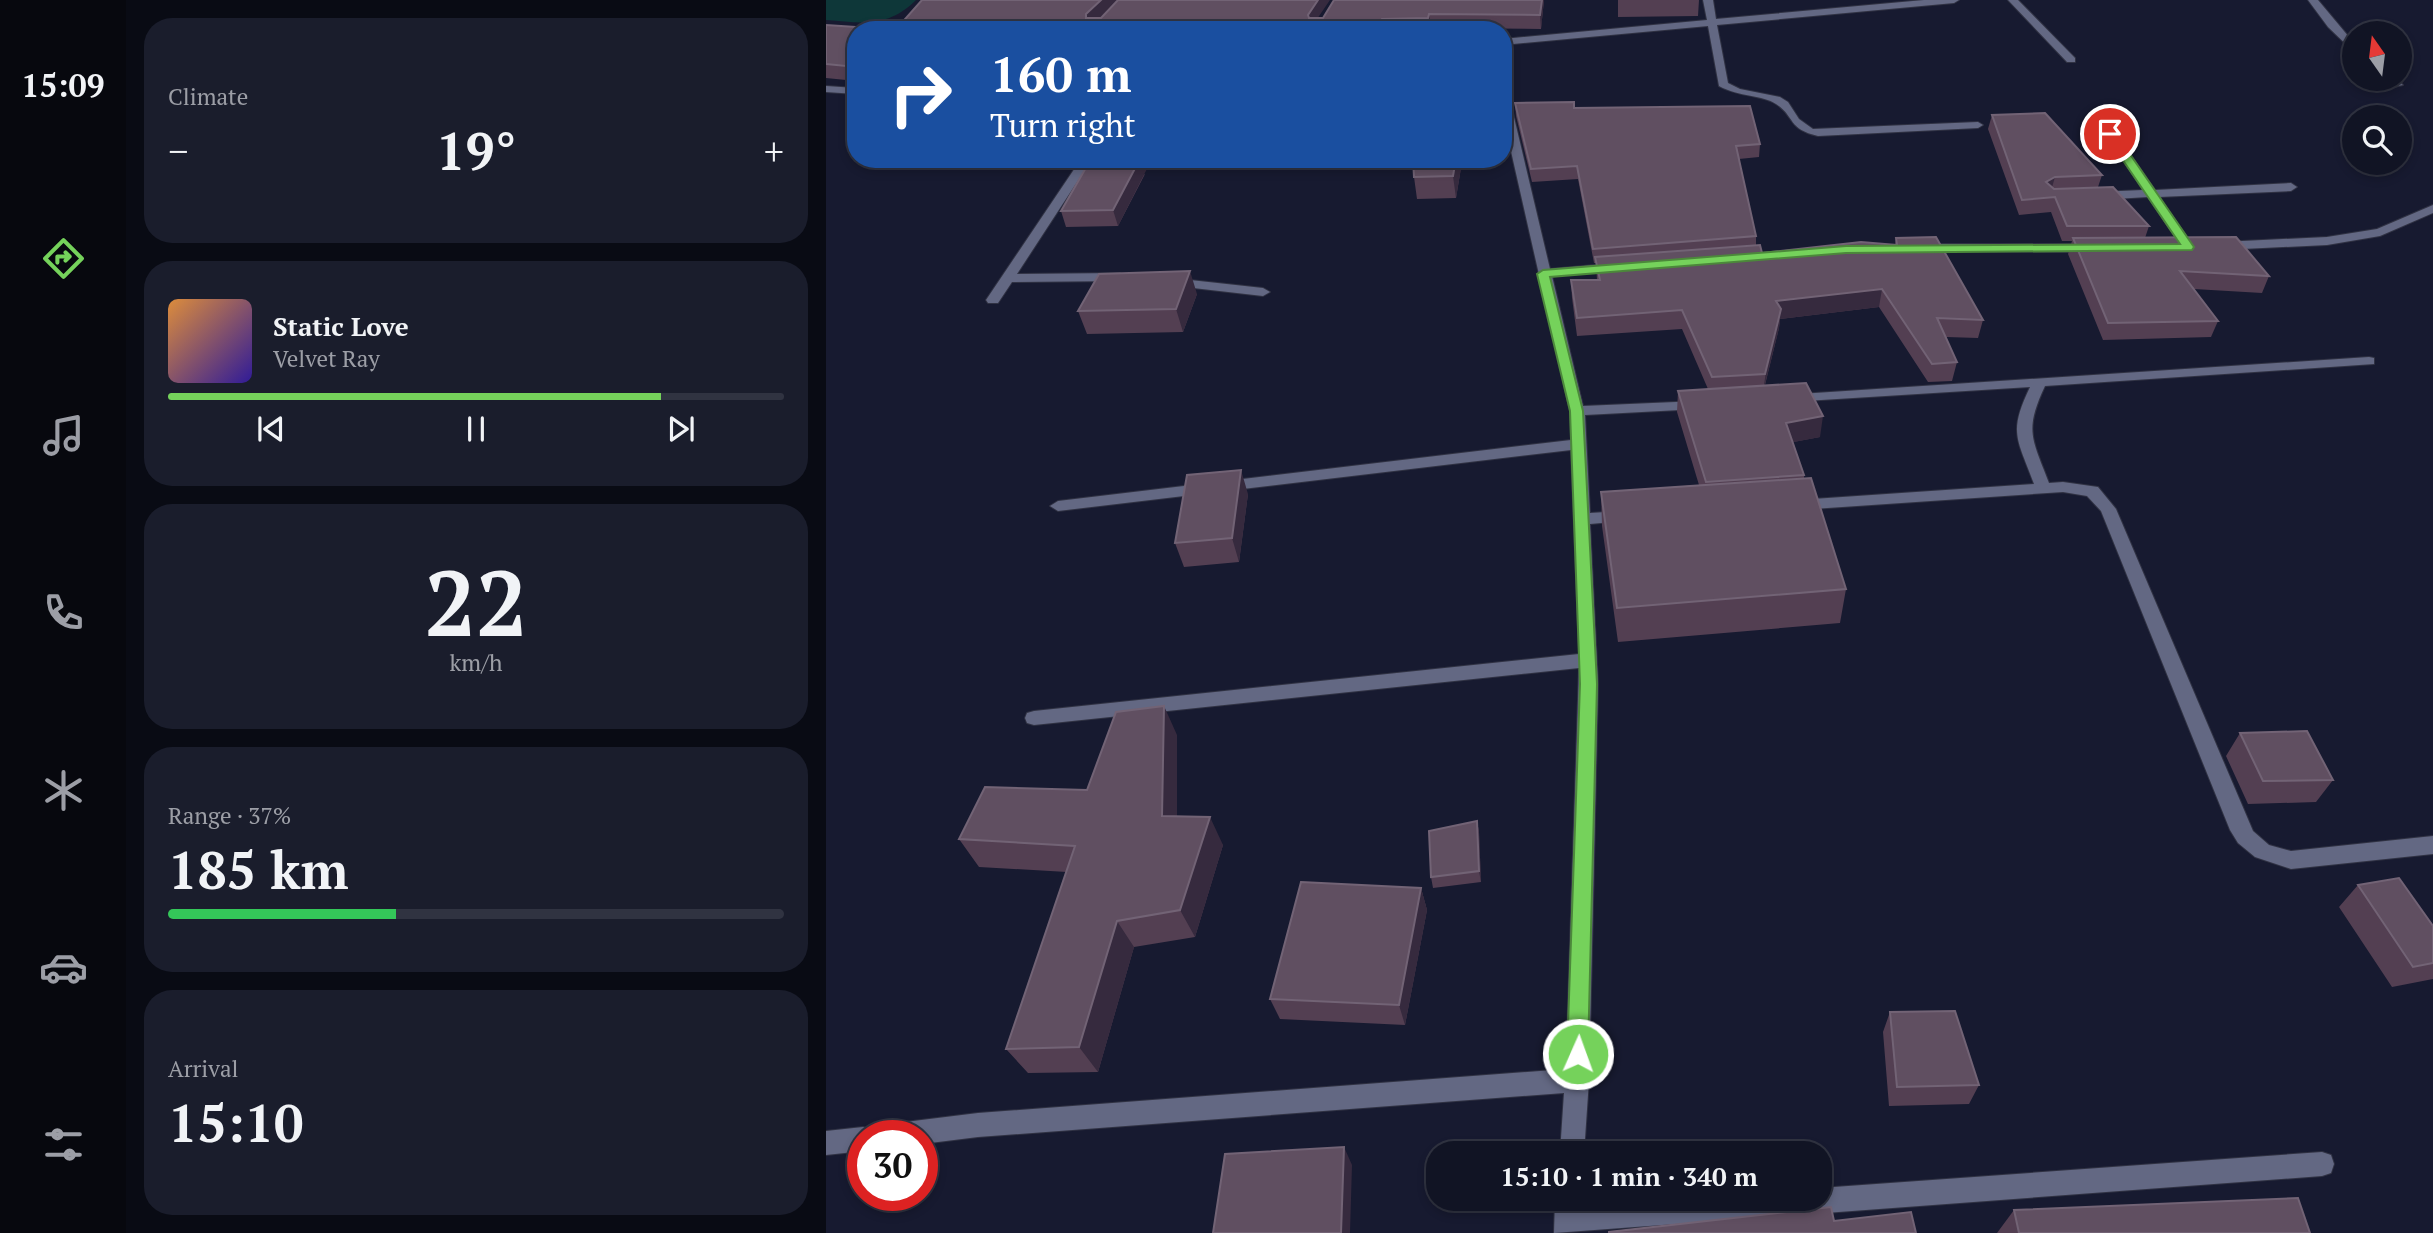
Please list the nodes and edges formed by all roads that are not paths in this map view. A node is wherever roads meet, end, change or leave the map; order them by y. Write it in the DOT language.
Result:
graph roads {
  1 [pos="1707,0"];
  2 [pos="1954,0"];
  3 [pos="2013,0"];
  4 [pos="2313,0"];
  5 [pos="1712,23"];
  6 [pos="2342,37"];
  7 [pos="1512,41"];
  8 [pos="2071,60"];
  9 [pos="826,89"];
  10 [pos="847,90"];
  11 [pos="1978,125"];
  12 [pos="1512,133"];
  13 [pos="2110,134"];
  14 [pos="1081,168"];
  15 [pos="2291,187"];
  16 [pos="2150,193"];
  17 [pos="2088,196"];
  18 [pos="2433,209"];
  19 [pos="1906,248"];
  20 [pos="2106,248"];
  21 [pos="1626,266"];
  22 [pos="1543,274"];
  23 [pos="1008,278"];
  24 [pos="1128,278"];
  25 [pos="1155,280"];
  26 [pos="1263,292"];
  27 [pos="993,300"];
  28 [pos="2369,361"];
  29 [pos="2040,382"];
  30 [pos="1777,399"];
  31 [pos="1709,404"];
  32 [pos="1577,411"];
  33 [pos="1578,444"];
  34 [pos="2044,489"];
  35 [pos="1058,506"];
  36 [pos="1777,507"];
  37 [pos="1637,516"];
  38 [pos="1581,519"];
  39 [pos="1588,660"];
  40 [pos="1034,718"];
  41 [pos="2433,845"];
  42 [pos="1577,1080"];
  43 [pos="938,1130"];
  44 [pos="847,1141"];
  45 [pos="1573,1141"];
  46 [pos="826,1143"];
  47 [pos="2322,1164"];
  48 [pos="1568,1217"];
  1 -- 5 [label="street"];
  2 -- 5 [label="street"];
  3 -- 8 [label="street"];
  4 -- 6 [label="street"];
  5 -- 7 [label="street"];
  5 -- 11 [label="street"];
  9 -- 10 [label="street"];
  12 -- 22 [label="street"];
  13 -- 16 [label="street"];
  14 -- 23 [label="street"];
  15 -- 16 [label="street"];
  16 -- 17 [label="street"];
  16 -- 18 [label="street"];
  19 -- 20 [label="street"];
  21 -- 22 [label="street"];
  22 -- 32 [label="street"];
  23 -- 24 [label="street"];
  23 -- 27 [label="street"];
  25 -- 26 [label="street"];
  28 -- 29 [label="street"];
  29 -- 30 [label="street"];
  29 -- 34 [label="street"];
  31 -- 32 [label="street"];
  32 -- 33 [label="street"];
  33 -- 35 [label="street"];
  33 -- 38 [label="street"];
  34 -- 36 [label="street"];
  34 -- 41 [label="street"];
  37 -- 38 [label="street"];
  38 -- 39 [label="street"];
  39 -- 40 [label="street"];
  39 -- 42 [label="street"];
  42 -- 43 [label="street"];
  42 -- 45 [label="street"];
  44 -- 46 [label="street"];
  47 -- 48 [label="street"];
}
